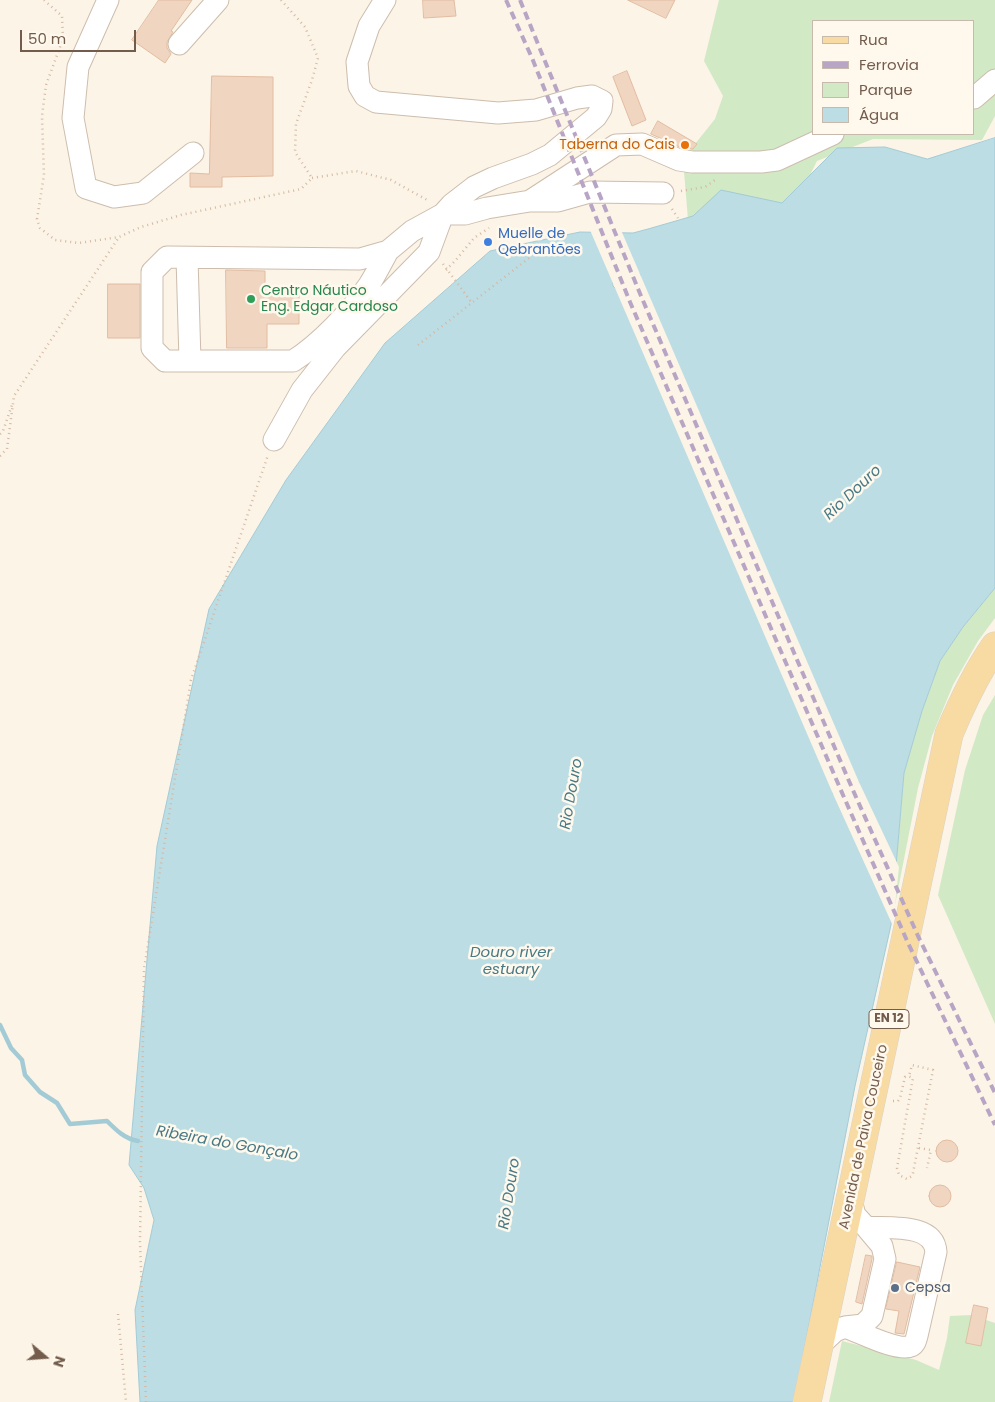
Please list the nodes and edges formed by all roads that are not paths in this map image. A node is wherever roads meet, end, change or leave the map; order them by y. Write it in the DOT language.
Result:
graph roads {
  1 [pos="108,0"];
  2 [pos="218,0"];
  3 [pos="385,0"];
  4 [pos="179,44"];
  5 [pos="995,80"];
  6 [pos="975,97"];
  7 [pos="831,135"];
  8 [pos="193,152"];
  9 [pos="663,193"];
  10 [pos="530,201"];
  11 [pos="444,214"];
  12 [pos="388,251"];
  13 [pos="187,258"];
  14 [pos="190,361"];
  15 [pos="274,440"];
  16 [pos="995,646"];
  17 [pos="851,1201"];
  18 [pos="866,1227"];
  19 [pos="845,1327"];
  20 [pos="819,1346"];
  21 [pos="807,1402"];
  1 -- 8 [label="street"];
  2 -- 4 [label="street"];
  3 -- 11 [label="street"];
  5 -- 6 [label="street"];
  7 -- 10 [label="street"];
  9 -- 10 [label="street"];
  10 -- 11 [label="street"];
  11 -- 12 [label="street"];
  11 -- 15 [label="street"];
  12 -- 13 [label="street"];
  12 -- 14 [label="street"];
  13 -- 14 [label="street"];
  13 -- 14 [label="street"];
  16 -- 17 [label="main road, Avenida de Paiva Couceiro / EN 12"];
  17 -- 18 [label="street"];
  17 -- 20 [label="main road, Avenida de Paiva Couceiro / EN 12"];
  18 -- 19 [label="street"];
  18 -- 19 [label="street"];
  19 -- 20 [label="street"];
  20 -- 21 [label="main road, Avenida de Paiva Couceiro / EN 12"];
}
